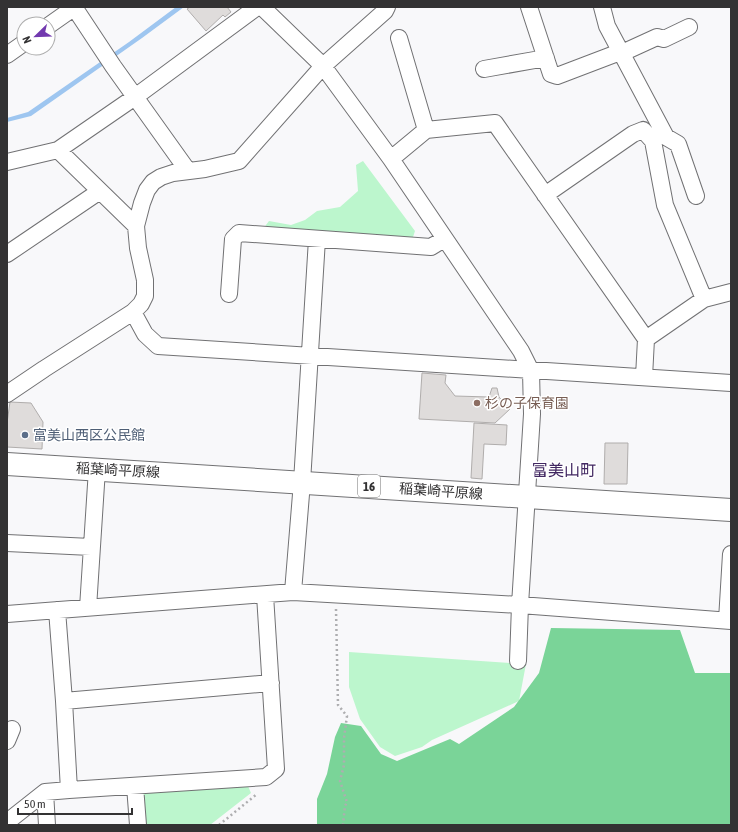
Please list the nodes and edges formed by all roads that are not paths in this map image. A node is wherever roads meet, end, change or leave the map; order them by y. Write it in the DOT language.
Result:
graph roads {
  1 [pos="75,7"];
  2 [pos="257,7"];
  3 [pos="262,7"];
  4 [pos="387,7"];
  5 [pos="529,7"];
  6 [pos="602,7"];
  7 [pos="56,20"];
  8 [pos="689,27"];
  9 [pos="399,38"];
  10 [pos="16,49"];
  11 [pos="621,52"];
  12 [pos="7,55"];
  13 [pos="546,58"];
  14 [pos="323,66"];
  15 [pos="484,69"];
  16 [pos="135,97"];
  17 [pos="426,130"];
  18 [pos="58,150"];
  19 [pos="391,159"];
  20 [pos="7,162"];
  21 [pos="188,171"];
  22 [pos="100,191"];
  23 [pos="545,194"];
  24 [pos="696,196"];
  25 [pos="136,226"];
  26 [pos="318,239"];
  27 [pos="444,239"];
  28 [pos="7,254"];
  29 [pos="731,292"];
  30 [pos="229,294"];
  31 [pos="704,300"];
  32 [pos="133,312"];
  33 [pos="646,339"];
  34 [pos="310,355"];
  35 [pos="531,371"];
  36 [pos="644,377"];
  37 [pos="731,383"];
  38 [pos="7,394"];
  39 [pos="7,464"];
  40 [pos="97,469"];
  41 [pos="302,482"];
  42 [pos="527,497"];
  43 [pos="731,510"];
  44 [pos="7,543"];
  45 [pos="91,547"];
  46 [pos="731,554"];
  47 [pos="293,592"];
  48 [pos="265,595"];
  49 [pos="520,605"];
  50 [pos="88,608"];
  51 [pos="57,610"];
  52 [pos="7,614"];
  53 [pos="729,620"];
  54 [pos="518,661"];
  55 [pos="271,683"];
  56 [pos="64,701"];
  57 [pos="135,786"];
  58 [pos="69,790"];
  59 [pos="45,792"];
  60 [pos="7,822"];
  61 [pos="47,825"];
  62 [pos="138,825"];
  1 -- 7 [label="street"];
  1 -- 16 [label="street"];
  2 -- 16 [label="street"];
  3 -- 14 [label="street"];
  4 -- 14 [label="street"];
  5 -- 13 [label="street"];
  6 -- 11 [label="street"];
  8 -- 11 [label="street"];
  9 -- 17 [label="street"];
  10 -- 12 [label="street"];
  11 -- 13 [label="street"];
  11 -- 24 [label="street"];
  13 -- 15 [label="street"];
  14 -- 19 [label="street"];
  14 -- 21 [label="street"];
  16 -- 18 [label="street"];
  16 -- 21 [label="street"];
  17 -- 19 [label="street"];
  17 -- 23 [label="street"];
  18 -- 20 [label="street"];
  18 -- 22 [label="street"];
  19 -- 27 [label="street"];
  21 -- 25 [label="street"];
  22 -- 25 [label="street"];
  22 -- 28 [label="street"];
  23 -- 31 [label="street"];
  23 -- 33 [label="street"];
  25 -- 32 [label="street"];
  26 -- 27 [label="street"];
  26 -- 30 [label="street"];
  26 -- 34 [label="street"];
  27 -- 35 [label="street"];
  29 -- 31 [label="street"];
  31 -- 33 [label="street"];
  32 -- 34 [label="street"];
  32 -- 38 [label="street"];
  33 -- 36 [label="street"];
  34 -- 35 [label="street"];
  34 -- 41 [label="street"];
  35 -- 36 [label="street"];
  35 -- 42 [label="street"];
  36 -- 37 [label="street"];
  39 -- 40 [label="main road, 稲葉崎平原線 / 16"];
  40 -- 41 [label="main road, 稲葉崎平原線 / 16"];
  40 -- 45 [label="street"];
  41 -- 42 [label="main road, 稲葉崎平原線 / 16"];
  41 -- 47 [label="street"];
  42 -- 43 [label="main road, 稲葉崎平原線 / 16"];
  42 -- 49 [label="street"];
  44 -- 45 [label="street"];
  45 -- 50 [label="street"];
  46 -- 53 [label="street"];
  47 -- 48 [label="street"];
  47 -- 49 [label="street"];
  48 -- 50 [label="street"];
  48 -- 55 [label="street"];
  49 -- 53 [label="street"];
  49 -- 54 [label="street"];
  50 -- 51 [label="street"];
  51 -- 52 [label="street"];
  51 -- 56 [label="street"];
  55 -- 56 [label="street"];
  55 -- 57 [label="street"];
  56 -- 58 [label="street"];
  57 -- 58 [label="street"];
  57 -- 62 [label="street"];
  58 -- 59 [label="street"];
  59 -- 60 [label="street"];
  59 -- 61 [label="street"];
}
